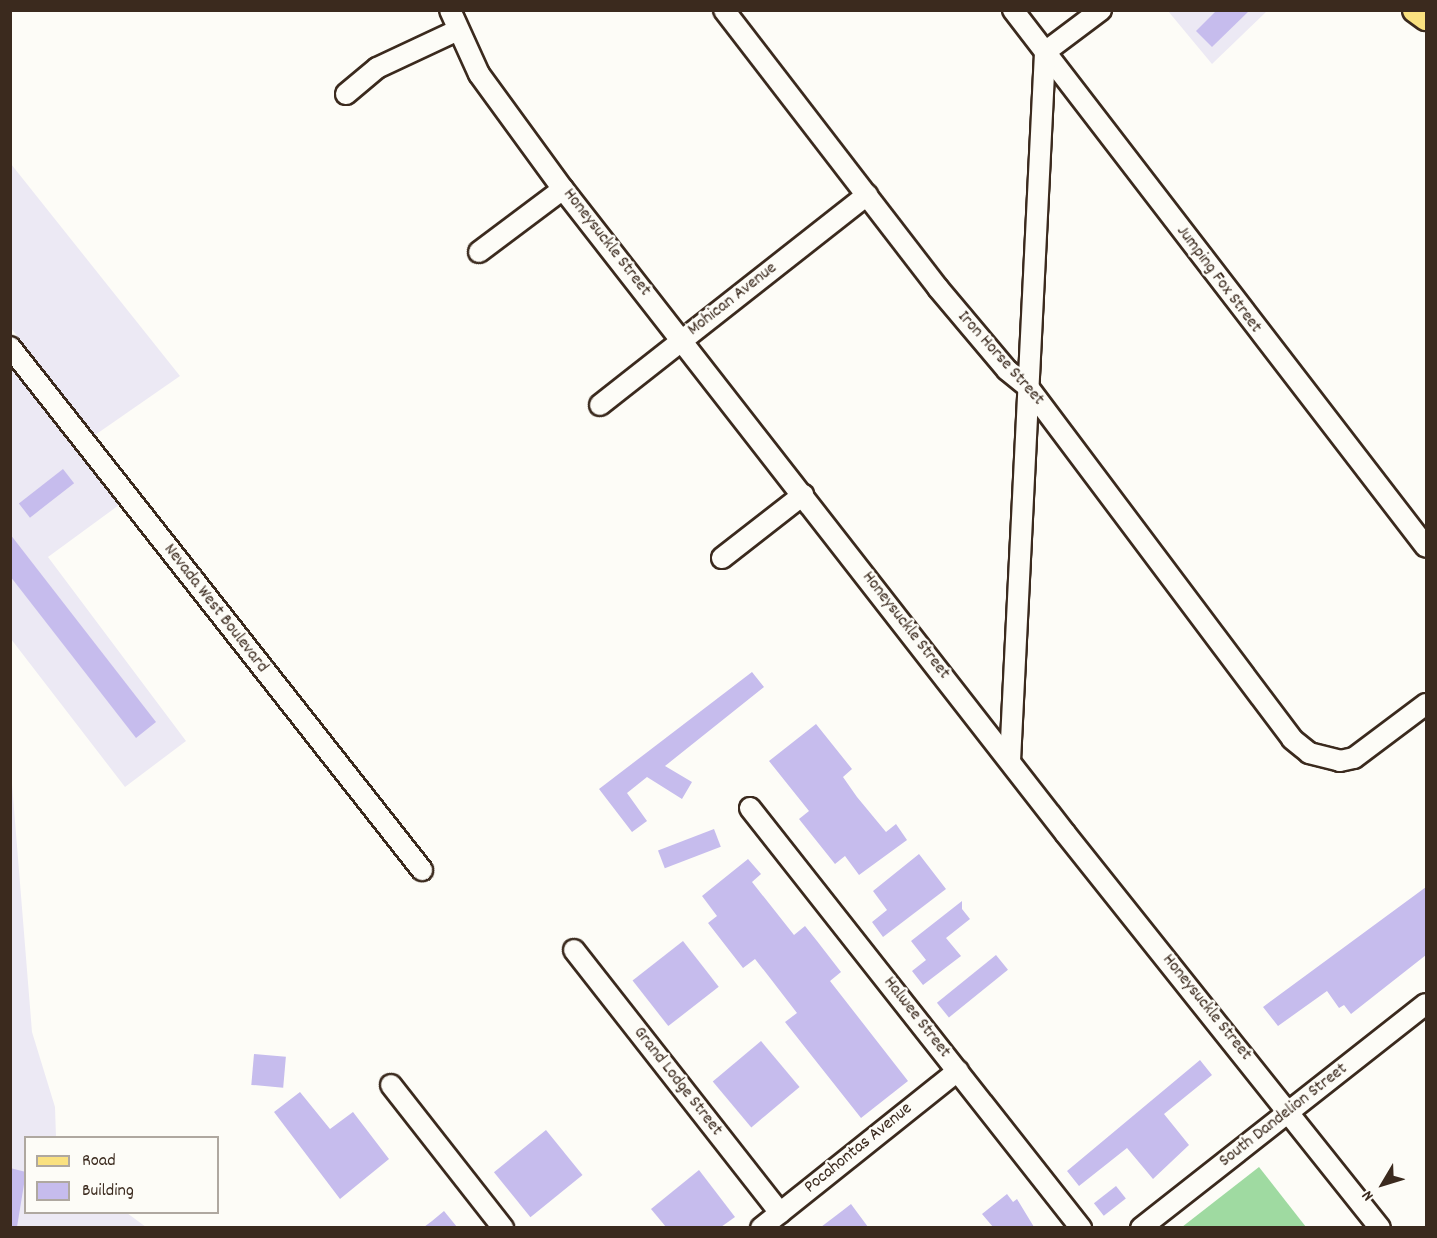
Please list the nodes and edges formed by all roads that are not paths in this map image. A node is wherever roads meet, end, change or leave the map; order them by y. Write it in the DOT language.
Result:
graph roads {
  1 [pos="450,10"];
  2 [pos="724,10"];
  3 [pos="1013,10"];
  4 [pos="1101,10"];
  5 [pos="1415,10"];
  6 [pos="1426,18"];
  7 [pos="458,30"];
  8 [pos="1045,52"];
  9 [pos="345,94"];
  10 [pos="563,189"];
  11 [pos="867,195"];
  12 [pos="479,252"];
  13 [pos="682,340"];
  14 [pos="10,347"];
  15 [pos="1028,387"];
  16 [pos="600,405"];
  17 [pos="803,495"];
  18 [pos="1426,547"];
  19 [pos="722,558"];
  20 [pos="1426,704"];
  21 [pos="1010,761"];
  22 [pos="750,808"];
  23 [pos="422,870"];
  24 [pos="574,950"];
  25 [pos="1426,1004"];
  26 [pos="958,1071"];
  27 [pos="391,1085"];
  28 [pos="1289,1112"];
  29 [pos="780,1213"];
  30 [pos="503,1227"];
  31 [pos="761,1227"];
  32 [pos="1081,1227"];
  33 [pos="1141,1227"];
  34 [pos="1380,1227"];
  1 -- 7 [label="street, Honeysuckle Street"];
  2 -- 11 [label="street, Iron Horse Street"];
  3 -- 8 [label="street, Jumping Fox Street"];
  4 -- 8 [label="street"];
  5 -- 6 [label="main road"];
  7 -- 9 [label="street"];
  7 -- 10 [label="street, Honeysuckle Street"];
  8 -- 15 [label="street"];
  8 -- 18 [label="street, Jumping Fox Street"];
  10 -- 12 [label="street"];
  10 -- 13 [label="street, Honeysuckle Street"];
  11 -- 13 [label="street, Mohican Avenue"];
  11 -- 15 [label="street, Iron Horse Street"];
  13 -- 16 [label="street, Mohican Avenue"];
  13 -- 17 [label="street, Honeysuckle Street"];
  14 -- 23 [label="street, Nevada West Boulevard"];
  15 -- 20 [label="street, Iron Horse Street"];
  15 -- 21 [label="street"];
  17 -- 19 [label="street"];
  17 -- 21 [label="street, Honeysuckle Street"];
  21 -- 28 [label="street, Honeysuckle Street"];
  22 -- 26 [label="street, Halwee Street"];
  24 -- 29 [label="street, Grand Lodge Street"];
  25 -- 28 [label="street, South Dandelion Street"];
  26 -- 29 [label="street, Pocahontas Avenue"];
  26 -- 32 [label="street, Halwee Street"];
  27 -- 30 [label="street"];
  28 -- 33 [label="street, South Dandelion Street"];
  28 -- 34 [label="street, Honeysuckle Street"];
  29 -- 31 [label="street, Pocahontas Avenue"];
}
